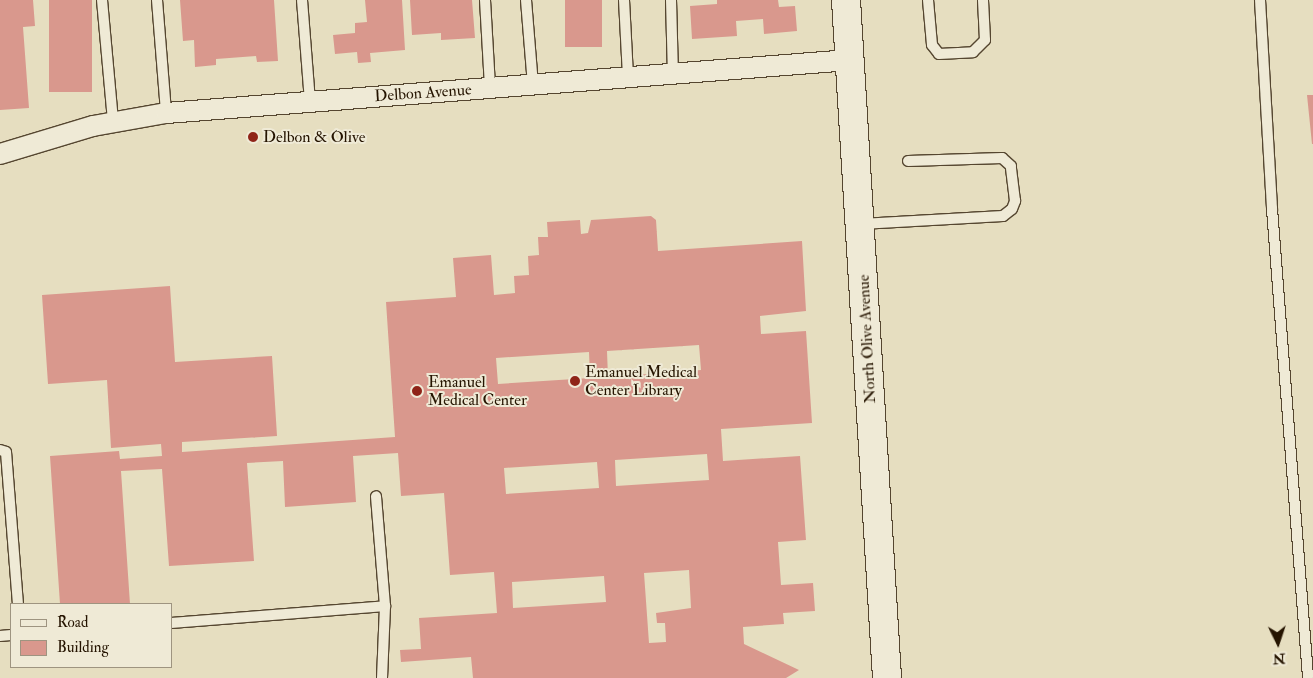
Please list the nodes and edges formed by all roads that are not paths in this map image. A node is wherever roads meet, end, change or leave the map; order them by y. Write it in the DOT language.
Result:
graph roads {
  1 [pos="102,0"];
  2 [pos="157,0"];
  3 [pos="302,0"];
  4 [pos="485,0"];
  5 [pos="526,0"];
  6 [pos="624,0"];
  7 [pos="671,0"];
  8 [pos="846,0"];
  9 [pos="928,0"];
  10 [pos="983,0"];
  11 [pos="1260,0"];
  12 [pos="850,60"];
  13 [pos="673,74"];
  14 [pos="628,77"];
  15 [pos="532,85"];
  16 [pos="490,88"];
  17 [pos="310,102"];
  18 [pos="166,113"];
  19 [pos="113,122"];
  20 [pos="0,154"];
  21 [pos="908,161"];
  22 [pos="860,224"];
  23 [pos="0,450"];
  24 [pos="376,496"];
  25 [pos="18,603"];
  26 [pos="385,606"];
  27 [pos="172,623"];
  28 [pos="382,678"];
  29 [pos="887,678"];
  30 [pos="1308,678"];
  1 -- 19 [label="lane"];
  2 -- 18 [label="lane"];
  3 -- 17 [label="lane"];
  4 -- 16 [label="lane"];
  5 -- 15 [label="lane"];
  6 -- 14 [label="lane"];
  7 -- 13 [label="lane"];
  8 -- 12 [label="street, North Olive Avenue"];
  9 -- 10 [label="lane"];
  11 -- 30 [label="lane"];
  12 -- 13 [label="street, Delbon Avenue"];
  12 -- 22 [label="street, North Olive Avenue"];
  13 -- 14 [label="street, Delbon Avenue"];
  14 -- 15 [label="street, Delbon Avenue"];
  15 -- 16 [label="street, Delbon Avenue"];
  16 -- 17 [label="street, Delbon Avenue"];
  17 -- 18 [label="street, Delbon Avenue"];
  18 -- 19 [label="street, Delbon Avenue"];
  19 -- 20 [label="street, Delbon Avenue"];
  21 -- 22 [label="lane"];
  22 -- 29 [label="street, North Olive Avenue"];
  23 -- 25 [label="lane"];
  24 -- 26 [label="lane"];
  26 -- 27 [label="lane"];
  26 -- 28 [label="lane"];
}
